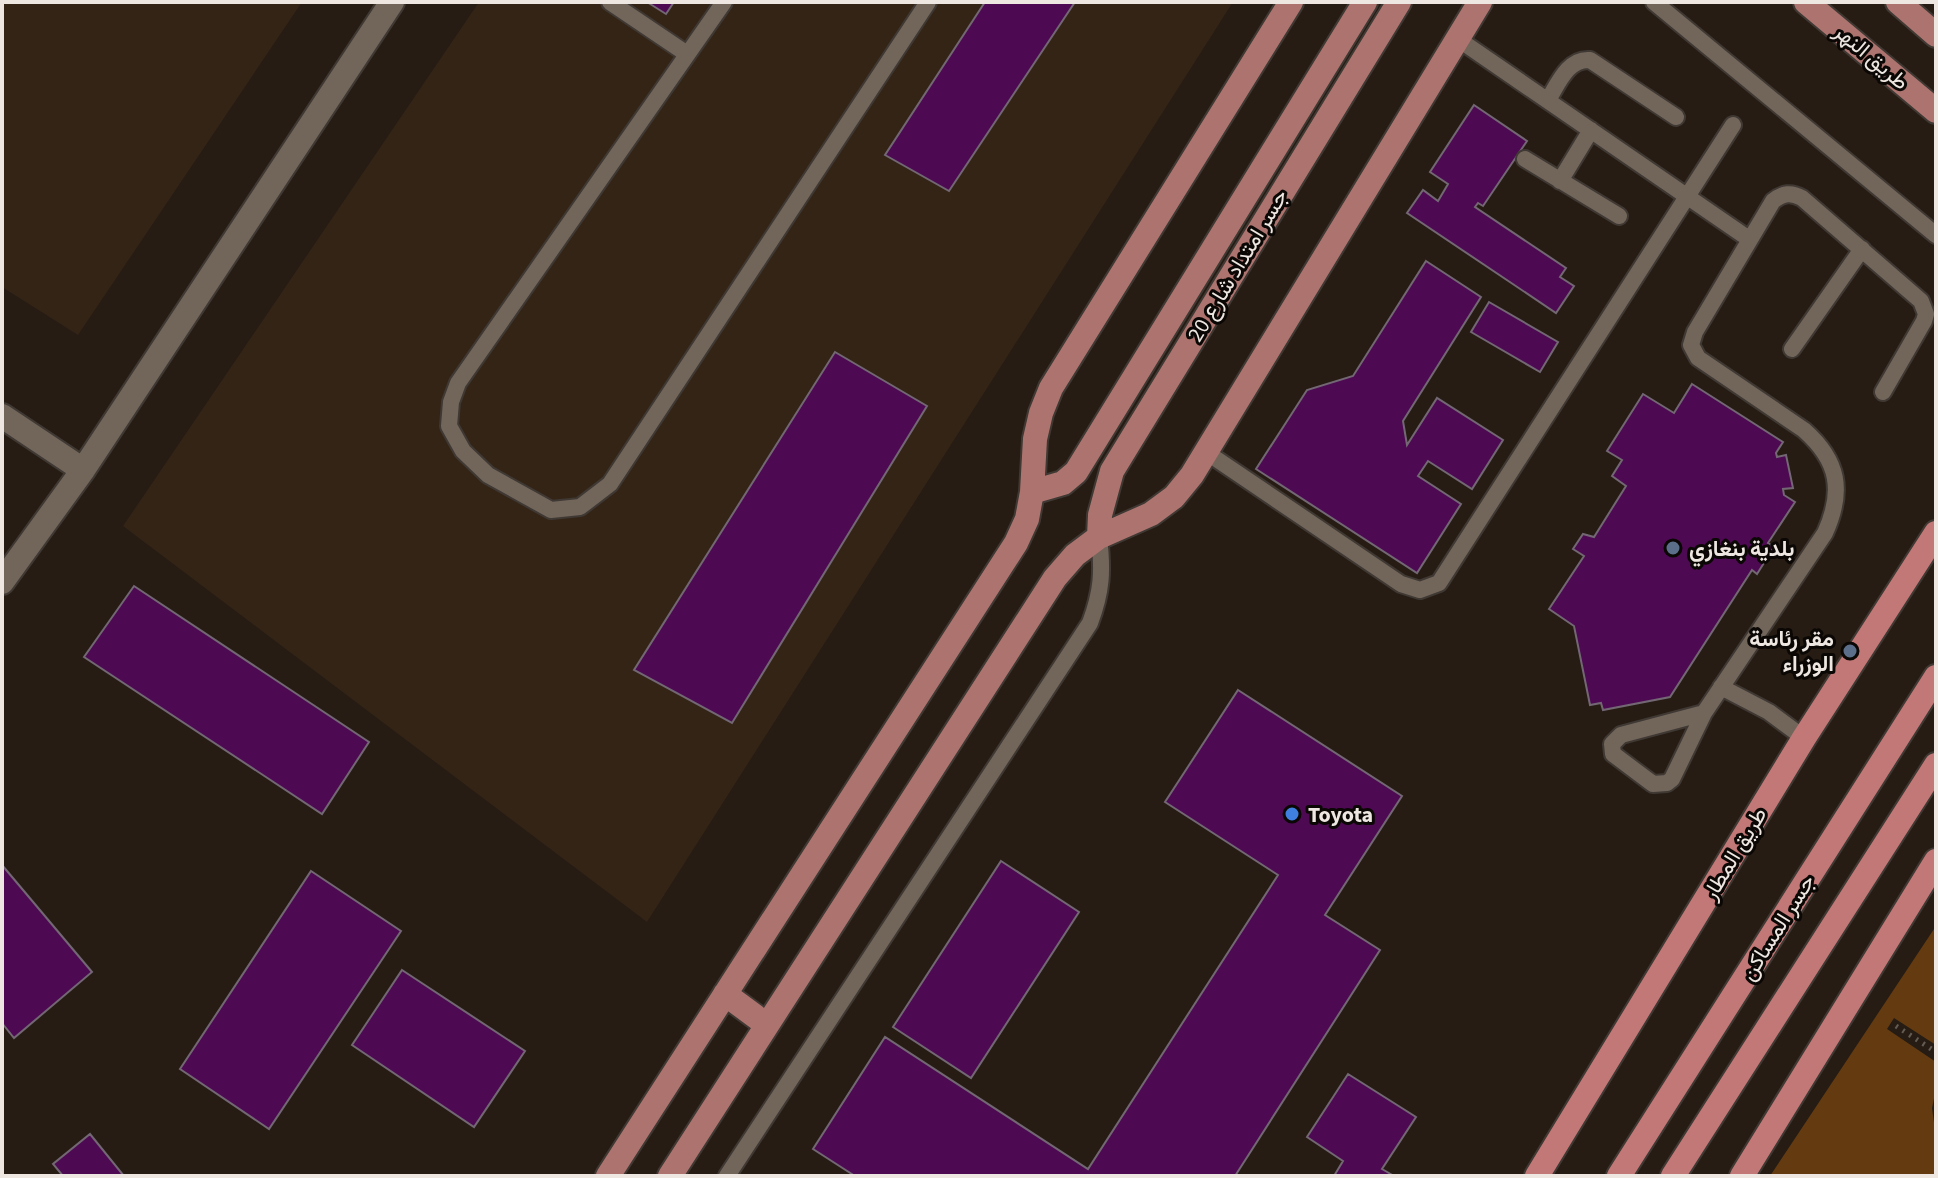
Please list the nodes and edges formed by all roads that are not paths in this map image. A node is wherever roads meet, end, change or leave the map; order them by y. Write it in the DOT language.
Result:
graph roads {
  1 [pos="392,2"];
  2 [pos="610,2"];
  3 [pos="724,2"];
  4 [pos="928,2"];
  5 [pos="1291,2"];
  6 [pos="1365,2"];
  7 [pos="1399,2"];
  8 [pos="1480,2"];
  9 [pos="1654,2"];
  10 [pos="1806,2"];
  11 [pos="1898,2"];
  12 [pos="1936,35"];
  13 [pos="1458,39"];
  14 [pos="687,54"];
  15 [pos="1548,100"];
  16 [pos="1936,111"];
  17 [pos="1676,117"];
  18 [pos="1733,125"];
  19 [pos="1591,130"];
  20 [pos="1525,159"];
  21 [pos="1560,181"];
  22 [pos="1686,196"];
  23 [pos="1619,216"];
  24 [pos="1936,235"];
  25 [pos="1749,239"];
  26 [pos="1862,249"];
  27 [pos="1792,349"];
  28 [pos="1883,392"];
  29 [pos="2,416"];
  30 [pos="1206,452"];
  31 [pos="83,470"];
  32 [pos="1032,492"];
  33 [pos="1936,533"];
  34 [pos="1099,537"];
  35 [pos="2,582"];
  36 [pos="1936,677"];
  37 [pos="1721,687"];
  38 [pos="1704,713"];
  39 [pos="1804,738"];
  40 [pos="1936,765"];
  41 [pos="1936,861"];
  42 [pos="725,994"];
  43 [pos="767,1025"];
  44 [pos="608,1176"];
  45 [pos="670,1176"];
  46 [pos="727,1176"];
  47 [pos="1537,1176"];
  48 [pos="1619,1176"];
  49 [pos="1673,1176"];
  50 [pos="1742,1176"];
  1 -- 31 [label="street"];
  2 -- 14 [label="lane"];
  3 -- 14 [label="lane"];
  4 -- 14 [label="lane"];
  5 -- 32 [label="main road"];
  6 -- 32 [label="main road, جسر امتداد شارع 20"];
  7 -- 34 [label="main road, جسر امتداد شارع 20"];
  8 -- 13 [label="main road"];
  9 -- 24 [label="lane"];
  10 -- 16 [label="main road, طريق النهر"];
  11 -- 12 [label="main road"];
  13 -- 15 [label="lane"];
  13 -- 30 [label="main road"];
  15 -- 17 [label="lane"];
  15 -- 19 [label="lane"];
  18 -- 22 [label="lane"];
  19 -- 21 [label="lane"];
  19 -- 22 [label="lane"];
  20 -- 21 [label="lane"];
  21 -- 23 [label="lane"];
  22 -- 25 [label="lane"];
  22 -- 30 [label="lane"];
  25 -- 26 [label="lane"];
  25 -- 37 [label="lane"];
  26 -- 27 [label="lane"];
  26 -- 28 [label="lane"];
  29 -- 31 [label="street"];
  30 -- 34 [label="main road"];
  31 -- 35 [label="street"];
  32 -- 42 [label="main road"];
  33 -- 39 [label="highway, طريق المطار"];
  34 -- 43 [label="main road"];
  34 -- 46 [label="lane"];
  36 -- 48 [label="highway, جسر المساكن"];
  37 -- 38 [label="lane"];
  37 -- 39 [label="lane"];
  38 -- 38 [label="lane"];
  39 -- 47 [label="highway, طريق المطار"];
  40 -- 49 [label="highway, جسر المساكن"];
  41 -- 50 [label="highway"];
  42 -- 43 [label="main road"];
  42 -- 44 [label="main road"];
  43 -- 45 [label="main road"];
}
